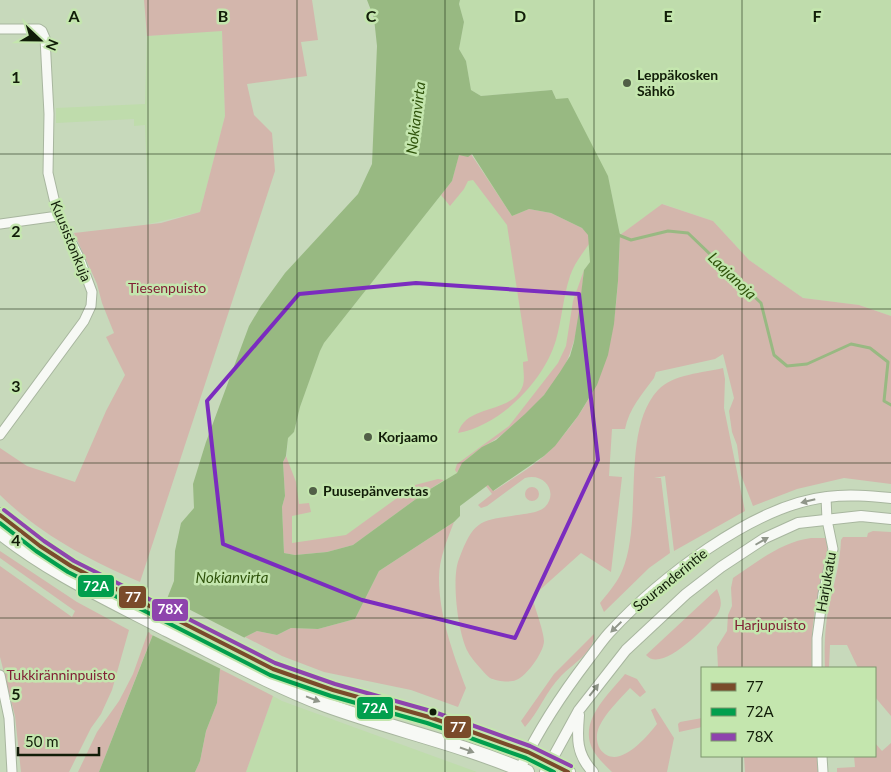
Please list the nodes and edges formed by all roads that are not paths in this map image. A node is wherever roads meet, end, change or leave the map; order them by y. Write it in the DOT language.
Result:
graph roads {
  1 [pos="0,29"];
  2 [pos="58,216"];
  3 [pos="0,224"];
  4 [pos="0,435"];
  5 [pos="826,497"];
  6 [pos="891,498"];
  7 [pos="0,515"];
  8 [pos="891,519"];
  9 [pos="826,520"];
  10 [pos="0,532"];
  11 [pos="132,604"];
  12 [pos="818,667"];
  13 [pos="0,675"];
  14 [pos="271,675"];
  15 [pos="579,710"];
  16 [pos="528,752"];
  17 [pos="822,757"];
  18 [pos="547,767"];
  19 [pos="523,771"];
  20 [pos="12,772"];
  21 [pos="568,772"];
  22 [pos="593,772"];
  23 [pos="823,772"];
  1 -- 2 [label="street, Kuusistonkuja"];
  2 -- 3 [label="street"];
  2 -- 4 [label="street, Kuusistonkuja"];
  5 -- 6 [label="street, Souranderintie"];
  5 -- 9 [label="street, Harjukatu"];
  5 -- 16 [label="street, Souranderintie, one-way"];
  7 -- 11 [label="main road"];
  8 -- 9 [label="street, Souranderintie"];
  9 -- 12 [label="street, Harjukatu"];
  15 -- 9 [label="street, Souranderintie, one-way"];
  10 -- 11 [label="main road"];
  11 -- 14 [label="main road"];
  13 -- 20 [label="street"];
  14 -- 16 [label="main road"];
  14 -- 19 [label="main road, one-way"];
  15 -- 18 [label="street, Souranderintie"];
  15 -- 22 [label="street"];
  16 -- 18 [label="main road"];
  16 -- 19 [label="street, Souranderintie"];
  17 -- 23 [label="street"];
  18 -- 21 [label="main road"];
}
